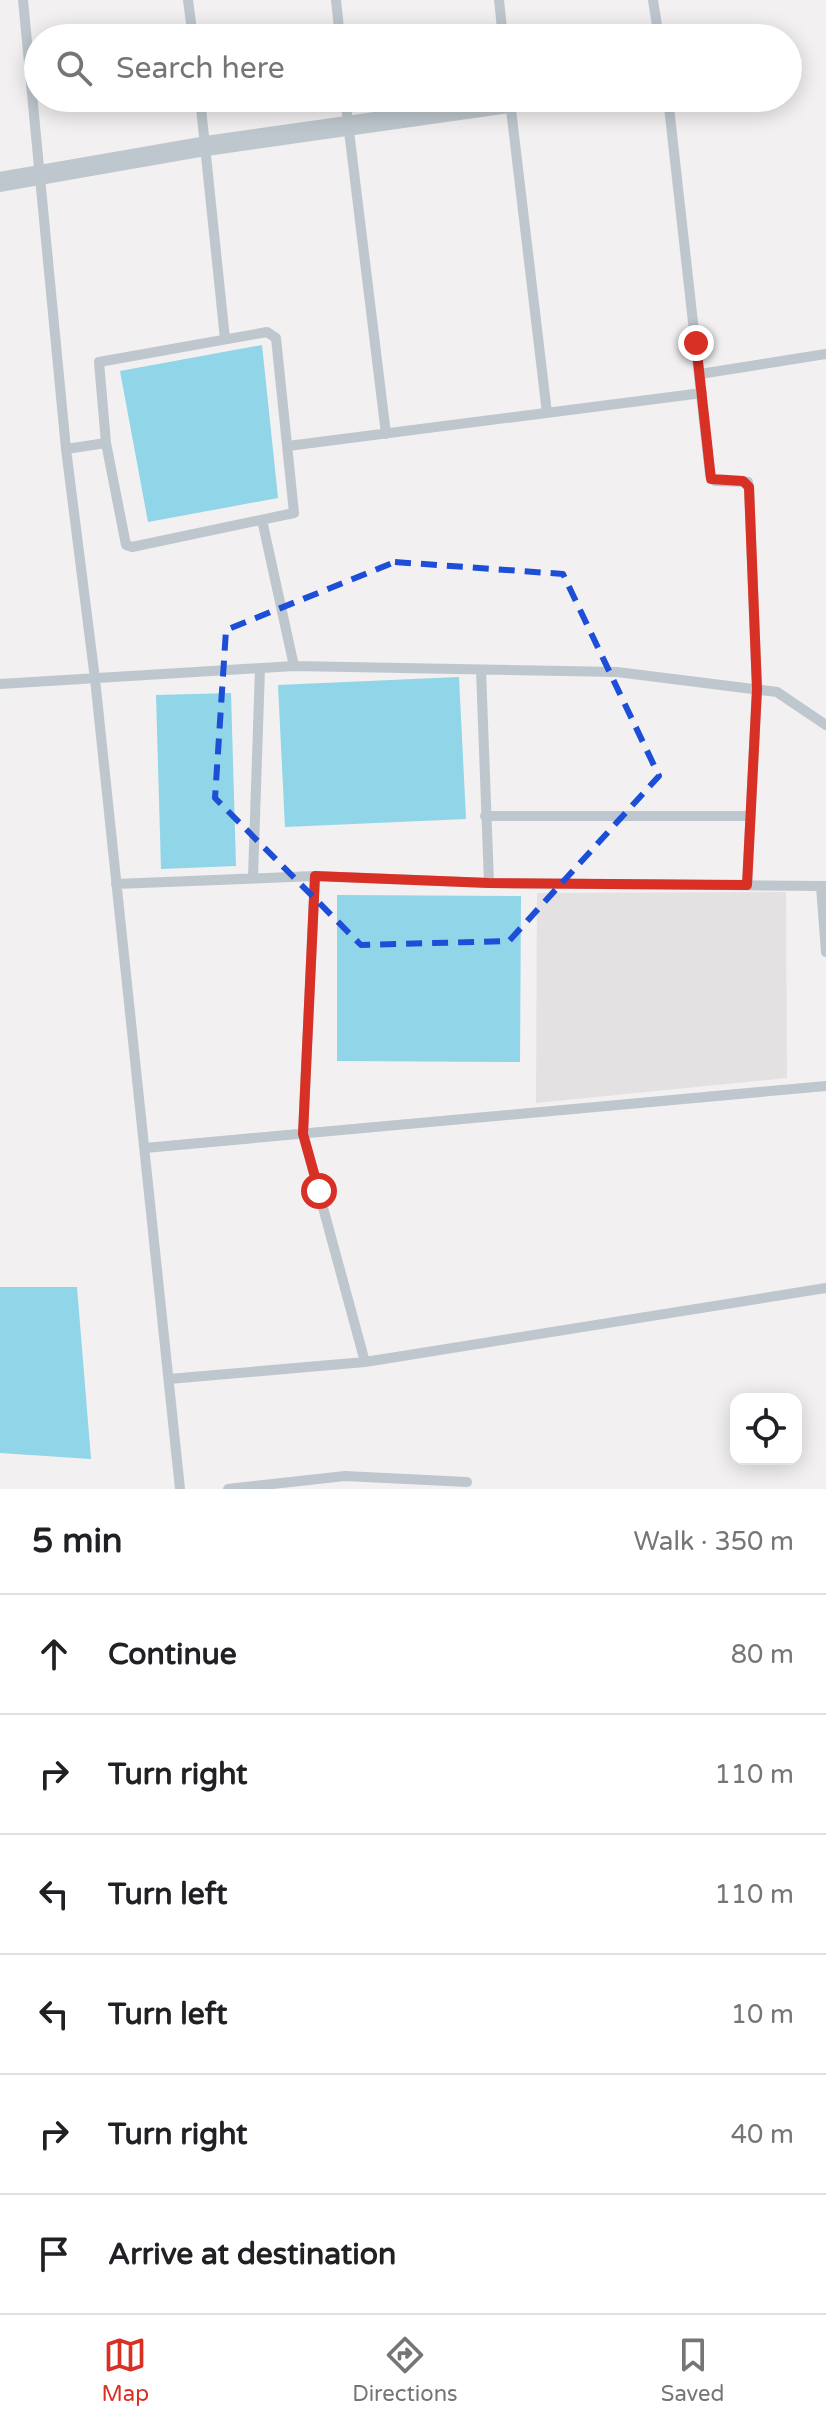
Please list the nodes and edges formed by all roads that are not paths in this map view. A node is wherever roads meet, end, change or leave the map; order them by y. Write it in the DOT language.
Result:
graph roads {
  1 [pos="23,0"];
  2 [pos="188,0"];
  3 [pos="336,0"];
  4 [pos="499,0"];
  5 [pos="653,0"];
  6 [pos="25,24"];
  7 [pos="191,24"];
  8 [pos="339,24"];
  9 [pos="502,24"];
  10 [pos="657,24"];
  11 [pos="33,112"];
  12 [pos="202,112"];
  13 [pos="346,112"];
  14 [pos="435,112"];
  15 [pos="511,112"];
  16 [pos="670,112"];
  17 [pos="348,126"];
  18 [pos="206,146"];
  19 [pos="39,178"];
  20 [pos="0,182"];
  21 [pos="225,339"];
  22 [pos="826,354"];
  23 [pos="700,374"];
  24 [pos="702,393"];
  25 [pos="547,413"];
  26 [pos="386,434"];
  27 [pos="106,443"];
  28 [pos="288,446"];
  29 [pos="66,449"];
  30 [pos="262,520"];
  31 [pos="294,666"];
  32 [pos="260,668"];
  33 [pos="481,670"];
  34 [pos="95,679"];
  35 [pos="0,684"];
  36 [pos="757,689"];
  37 [pos="826,725"];
  38 [pos="485,816"];
  39 [pos="748,816"];
  40 [pos="315,876"];
  41 [pos="253,877"];
  42 [pos="489,883"];
  43 [pos="116,884"];
  44 [pos="747,885"];
  45 [pos="823,886"];
  46 [pos="826,952"];
  47 [pos="826,1086"];
  48 [pos="303,1134"];
  49 [pos="145,1148"];
  50 [pos="826,1288"];
  51 [pos="365,1362"];
  52 [pos="169,1379"];
  53 [pos="467,1482"];
  54 [pos="180,1489"];
  55 [pos="228,1489"];
  1 -- 6 [label="lane"];
  2 -- 7 [label="lane"];
  3 -- 8 [label="lane"];
  4 -- 9 [label="lane"];
  5 -- 10 [label="lane"];
  11 -- 19 [label="lane"];
  12 -- 18 [label="lane"];
  13 -- 17 [label="lane"];
  14 -- 17 [label="street"];
  15 -- 25 [label="lane"];
  16 -- 23 [label="lane"];
  17 -- 18 [label="street"];
  17 -- 26 [label="lane"];
  18 -- 19 [label="street"];
  18 -- 21 [label="lane"];
  19 -- 20 [label="street"];
  19 -- 29 [label="lane"];
  21 -- 27 [label="lane"];
  21 -- 28 [label="lane"];
  22 -- 23 [label="lane"];
  23 -- 24 [label="lane"];
  24 -- 25 [label="lane"];
  24 -- 36 [label="lane"];
  25 -- 26 [label="lane"];
  26 -- 28 [label="lane"];
  27 -- 29 [label="lane"];
  27 -- 30 [label="lane"];
  28 -- 30 [label="lane"];
  29 -- 34 [label="lane"];
  30 -- 31 [label="lane"];
  31 -- 32 [label="lane"];
  31 -- 33 [label="lane"];
  32 -- 34 [label="lane"];
  32 -- 41 [label="lane"];
  33 -- 36 [label="lane"];
  33 -- 38 [label="lane"];
  34 -- 35 [label="lane"];
  34 -- 43 [label="lane"];
  36 -- 37 [label="lane"];
  36 -- 39 [label="lane"];
  38 -- 39 [label="lane"];
  38 -- 42 [label="lane"];
  39 -- 44 [label="lane"];
  40 -- 41 [label="lane"];
  40 -- 42 [label="lane"];
  40 -- 48 [label="lane"];
  41 -- 43 [label="lane"];
  42 -- 44 [label="lane"];
  43 -- 49 [label="lane"];
  44 -- 45 [label="lane"];
  45 -- 46 [label="lane"];
  47 -- 48 [label="lane"];
  48 -- 49 [label="lane"];
  48 -- 51 [label="lane"];
  49 -- 52 [label="lane"];
  50 -- 51 [label="lane"];
  51 -- 52 [label="lane"];
  52 -- 54 [label="lane"];
  53 -- 55 [label="lane"];
}
